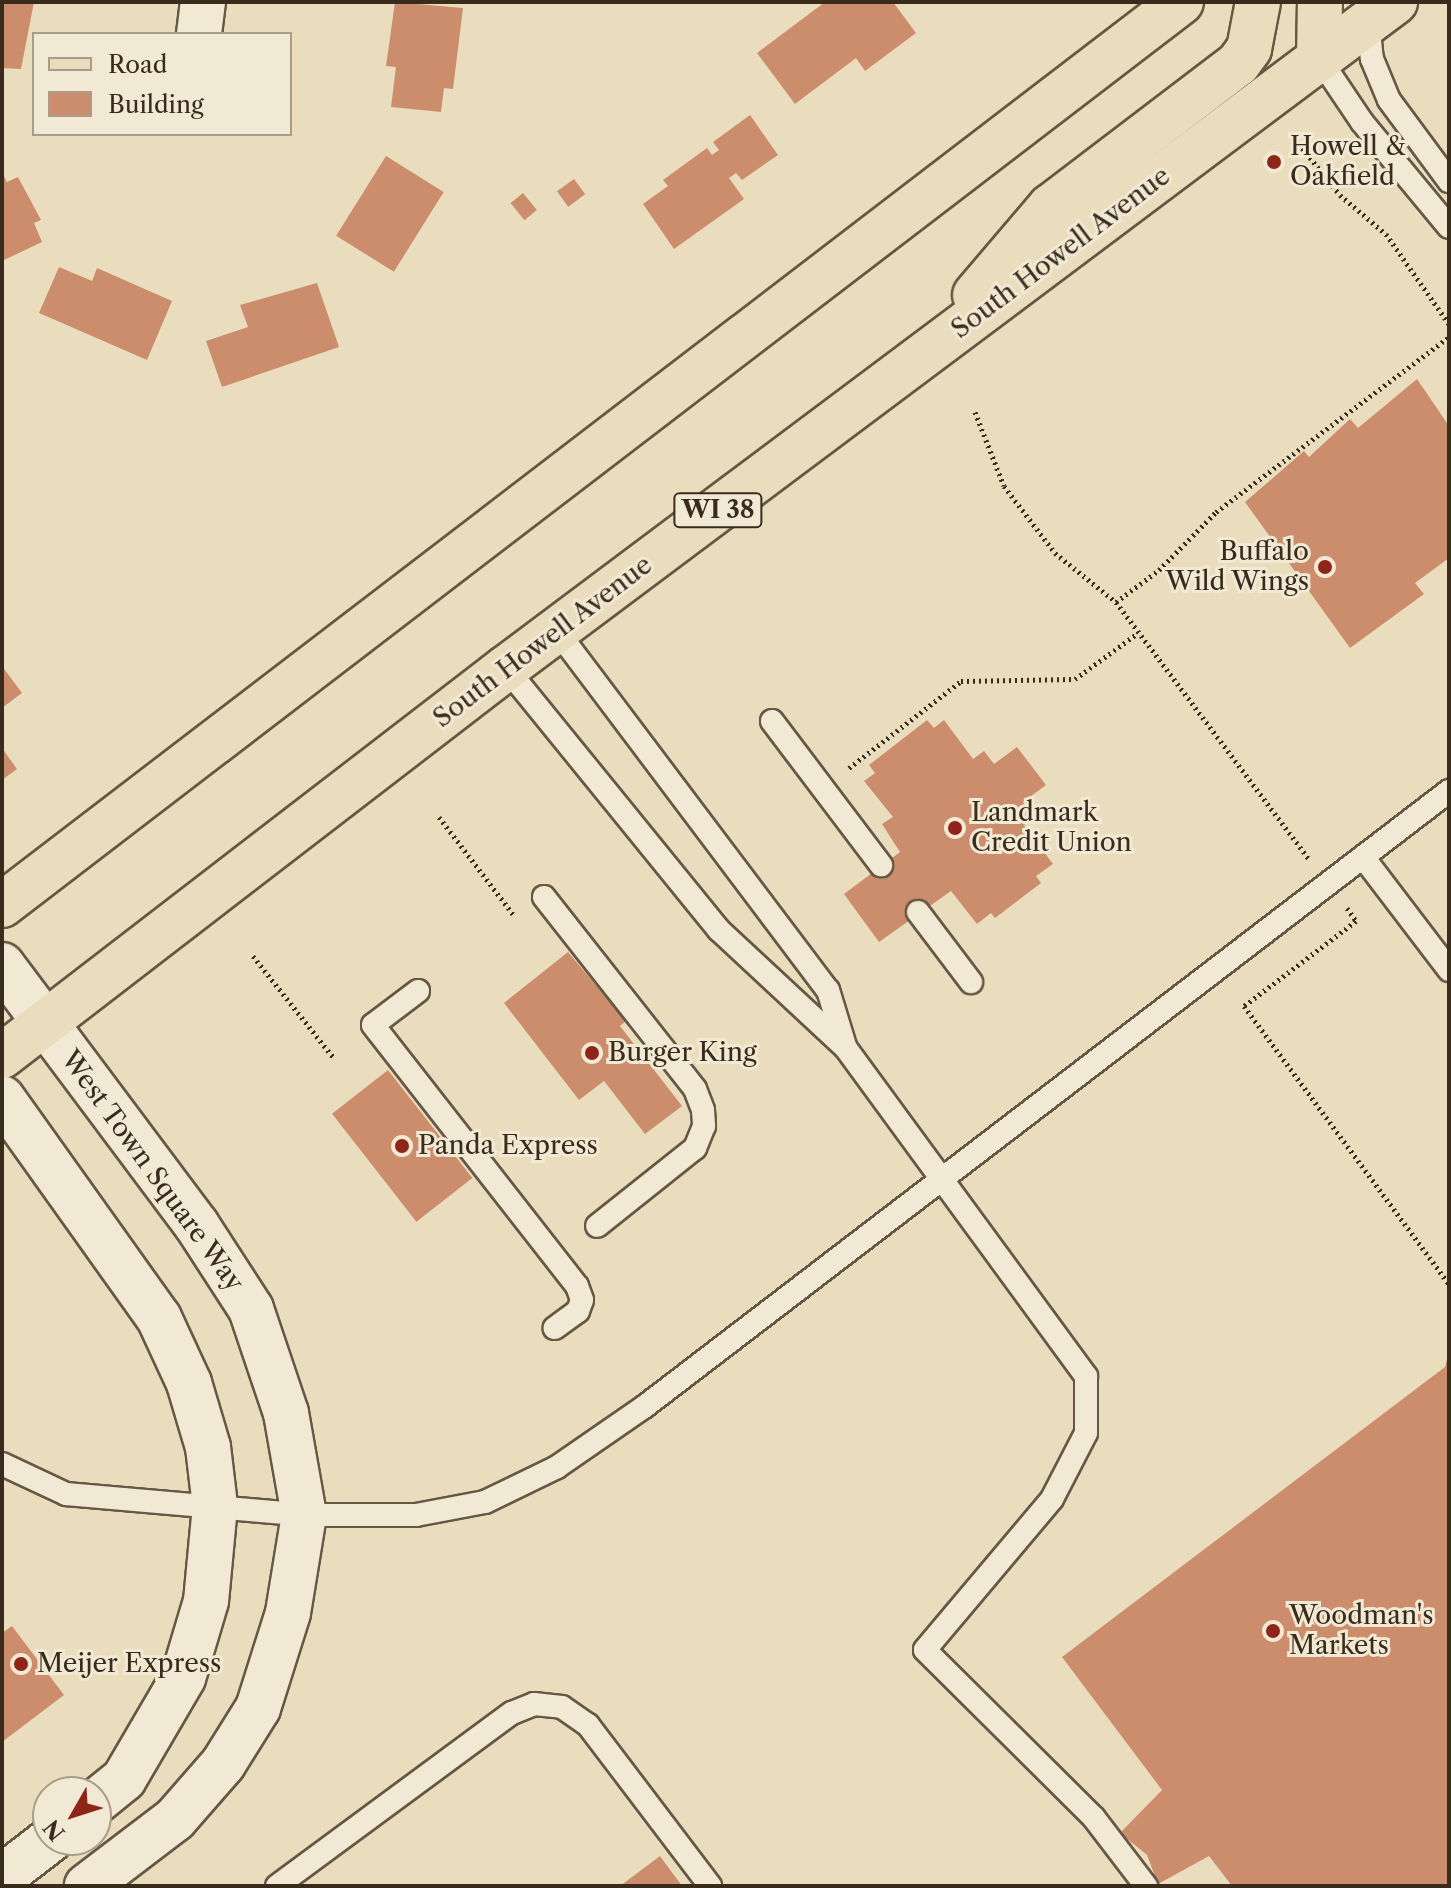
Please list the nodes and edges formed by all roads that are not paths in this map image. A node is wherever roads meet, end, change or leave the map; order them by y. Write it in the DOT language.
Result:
graph roads {
  1 [pos="203,2"];
  2 [pos="1181,2"];
  3 [pos="1258,2"];
  4 [pos="1320,2"];
  5 [pos="1382,12"];
  6 [pos="199,32"];
  7 [pos="1319,58"];
  8 [pos="1449,181"];
  9 [pos="1449,227"];
  10 [pos="918,361"];
  11 [pos="557,631"];
  12 [pos="506,668"];
  13 [pos="772,721"];
  14 [pos="1449,791"];
  15 [pos="1363,857"];
  16 [pos="881,865"];
  17 [pos="544,897"];
  18 [pos="2,905"];
  19 [pos="918,912"];
  20 [pos="2,965"];
  21 [pos="1449,970"];
  22 [pos="971,982"];
  23 [pos="418,991"];
  24 [pos="45,1023"];
  25 [pos="845,1047"];
  26 [pos="2,1056"];
  27 [pos="2,1098"];
  28 [pos="946,1180"];
  29 [pos="597,1226"];
  30 [pos="555,1328"];
  31 [pos="2,1464"];
  32 [pos="215,1506"];
  33 [pos="304,1515"];
  34 [pos="112,1789"];
  35 [pos="32,1854"];
  36 [pos="2,1877"];
  37 [pos="87,1886"];
  38 [pos="277,1886"];
  39 [pos="710,1886"];
  40 [pos="1146,1886"];
  1 -- 6 [label="street"];
  2 -- 18 [label="main road"];
  3 -- 10 [label="main road"];
  4 -- 7 [label="main road"];
  5 -- 7 [label="main road, South Howell Avenue / WI 38"];
  5 -- 8 [label="lane"];
  7 -- 9 [label="lane"];
  7 -- 10 [label="main road, South Howell Avenue / WI 38"];
  10 -- 11 [label="main road, South Howell Avenue / WI 38"];
  11 -- 12 [label="main road, South Howell Avenue / WI 38"];
  11 -- 25 [label="lane"];
  12 -- 24 [label="main road, South Howell Avenue / WI 38"];
  12 -- 25 [label="lane"];
  13 -- 16 [label="lane"];
  14 -- 15 [label="lane"];
  15 -- 21 [label="lane"];
  15 -- 28 [label="lane"];
  17 -- 29 [label="lane"];
  19 -- 22 [label="lane"];
  20 -- 24 [label="street, West Town Square Way"];
  23 -- 30 [label="lane"];
  24 -- 26 [label="main road, South Howell Avenue / WI 38"];
  24 -- 33 [label="street, West Town Square Way"];
  25 -- 28 [label="lane"];
  27 -- 32 [label="street"];
  28 -- 33 [label="lane"];
  28 -- 40 [label="lane"];
  31 -- 32 [label="lane"];
  32 -- 33 [label="lane"];
  32 -- 34 [label="street"];
  33 -- 37 [label="street, West Town Square Way"];
  35 -- 36 [label="street"];
  38 -- 39 [label="lane"];
}
